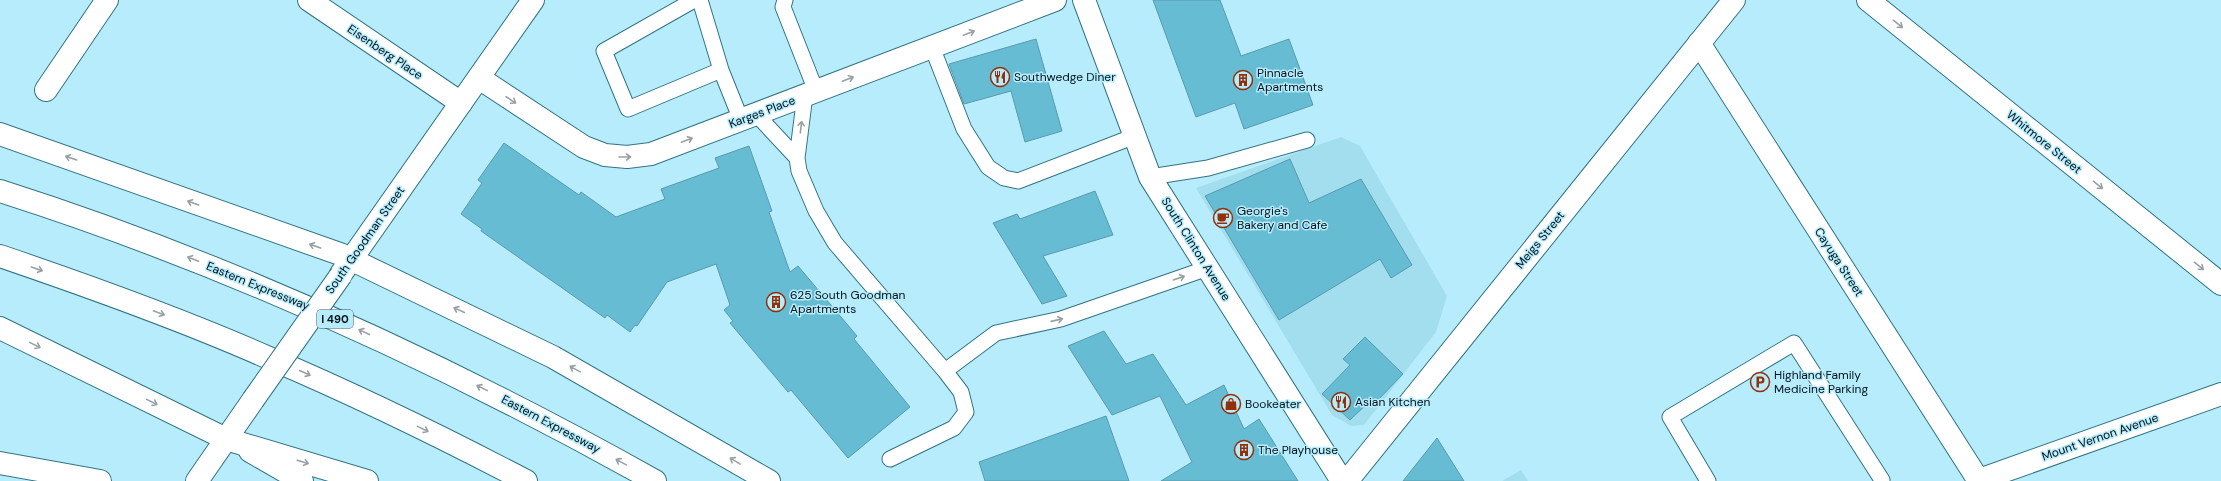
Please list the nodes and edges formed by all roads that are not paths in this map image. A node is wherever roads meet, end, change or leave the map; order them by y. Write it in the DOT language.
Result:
graph roads {
  1 [pos="107,0"];
  2 [pos="309,0"];
  3 [pos="533,0"];
  4 [pos="694,0"];
  5 [pos="700,0"];
  6 [pos="785,0"];
  7 [pos="1055,0"];
  8 [pos="1084,0"];
  9 [pos="1734,0"];
  10 [pos="1868,0"];
  11 [pos="1698,43"];
  12 [pos="932,47"];
  13 [pos="721,70"];
  14 [pos="479,78"];
  15 [pos="46,90"];
  16 [pos="810,93"];
  17 [pos="461,103"];
  18 [pos="748,117"];
  19 [pos="0,134"];
  20 [pos="1135,136"];
  21 [pos="1307,140"];
  22 [pos="797,158"];
  23 [pos="1150,177"];
  24 [pos="0,191"];
  25 [pos="0,256"];
  26 [pos="346,268"];
  27 [pos="1208,268"];
  28 [pos="2221,284"];
  29 [pos="0,328"];
  30 [pos="945,371"];
  31 [pos="2221,394"];
  32 [pos="226,439"];
  33 [pos="890,459"];
  34 [pos="0,463"];
  35 [pos="1979,480"];
  36 [pos="100,481"];
  37 [pos="197,481"];
  38 [pos="302,481"];
  39 [pos="367,481"];
  40 [pos="526,481"];
  41 [pos="655,481"];
  42 [pos="769,481"];
  43 [pos="1342,481"];
  44 [pos="1347,481"];
  45 [pos="1708,481"];
  46 [pos="1881,481"];
  1 -- 15 [label="main road"];
  2 -- 17 [label="main road, Eisenberg Place"];
  3 -- 14 [label="main road, South Goodman Street"];
  4 -- 13 [label="lane"];
  5 -- 13 [label="lane"];
  6 -- 16 [label="lane"];
  12 -- 7 [label="main road, Karges Place, one-way"];
  8 -- 20 [label="main road, South Clinton Avenue"];
  9 -- 11 [label="main road, Meigs Street"];
  10 -- 28 [label="main road, Whitmore Street, one-way"];
  11 -- 35 [label="main road, Cayuga Street"];
  11 -- 44 [label="main road, Meigs Street"];
  16 -- 12 [label="main road, Karges Place, one-way"];
  12 -- 20 [label="lane"];
  13 -- 18 [label="lane"];
  14 -- 17 [label="main road, South Goodman Street"];
  14 -- 18 [label="main road, Karges Place, one-way"];
  16 -- 18 [label="main road, Karges Place"];
  22 -- 16 [label="lane, one-way"];
  17 -- 26 [label="main road, South Goodman Street"];
  18 -- 22 [label="lane"];
  26 -- 19 [label="main road, one-way"];
  20 -- 23 [label="main road, South Clinton Avenue"];
  21 -- 23 [label="lane"];
  22 -- 30 [label="lane"];
  23 -- 27 [label="main road, South Clinton Avenue"];
  41 -- 24 [label="main road, Eastern Expressway / I 490, one-way"];
  25 -- 40 [label="main road, one-way"];
  26 -- 32 [label="main road, South Goodman Street, bridge"];
  42 -- 26 [label="main road, one-way"];
  30 -- 27 [label="lane, one-way"];
  27 -- 43 [label="main road, South Clinton Avenue"];
  29 -- 32 [label="main road, one-way"];
  30 -- 33 [label="lane"];
  31 -- 35 [label="main road, Mount Vernon Avenue"];
  32 -- 37 [label="main road, South Goodman Street"];
  32 -- 38 [label="main road"];
  32 -- 39 [label="main road, one-way"];
  34 -- 36 [label="main road"];
  45 -- 46 [label="lane"];
}
